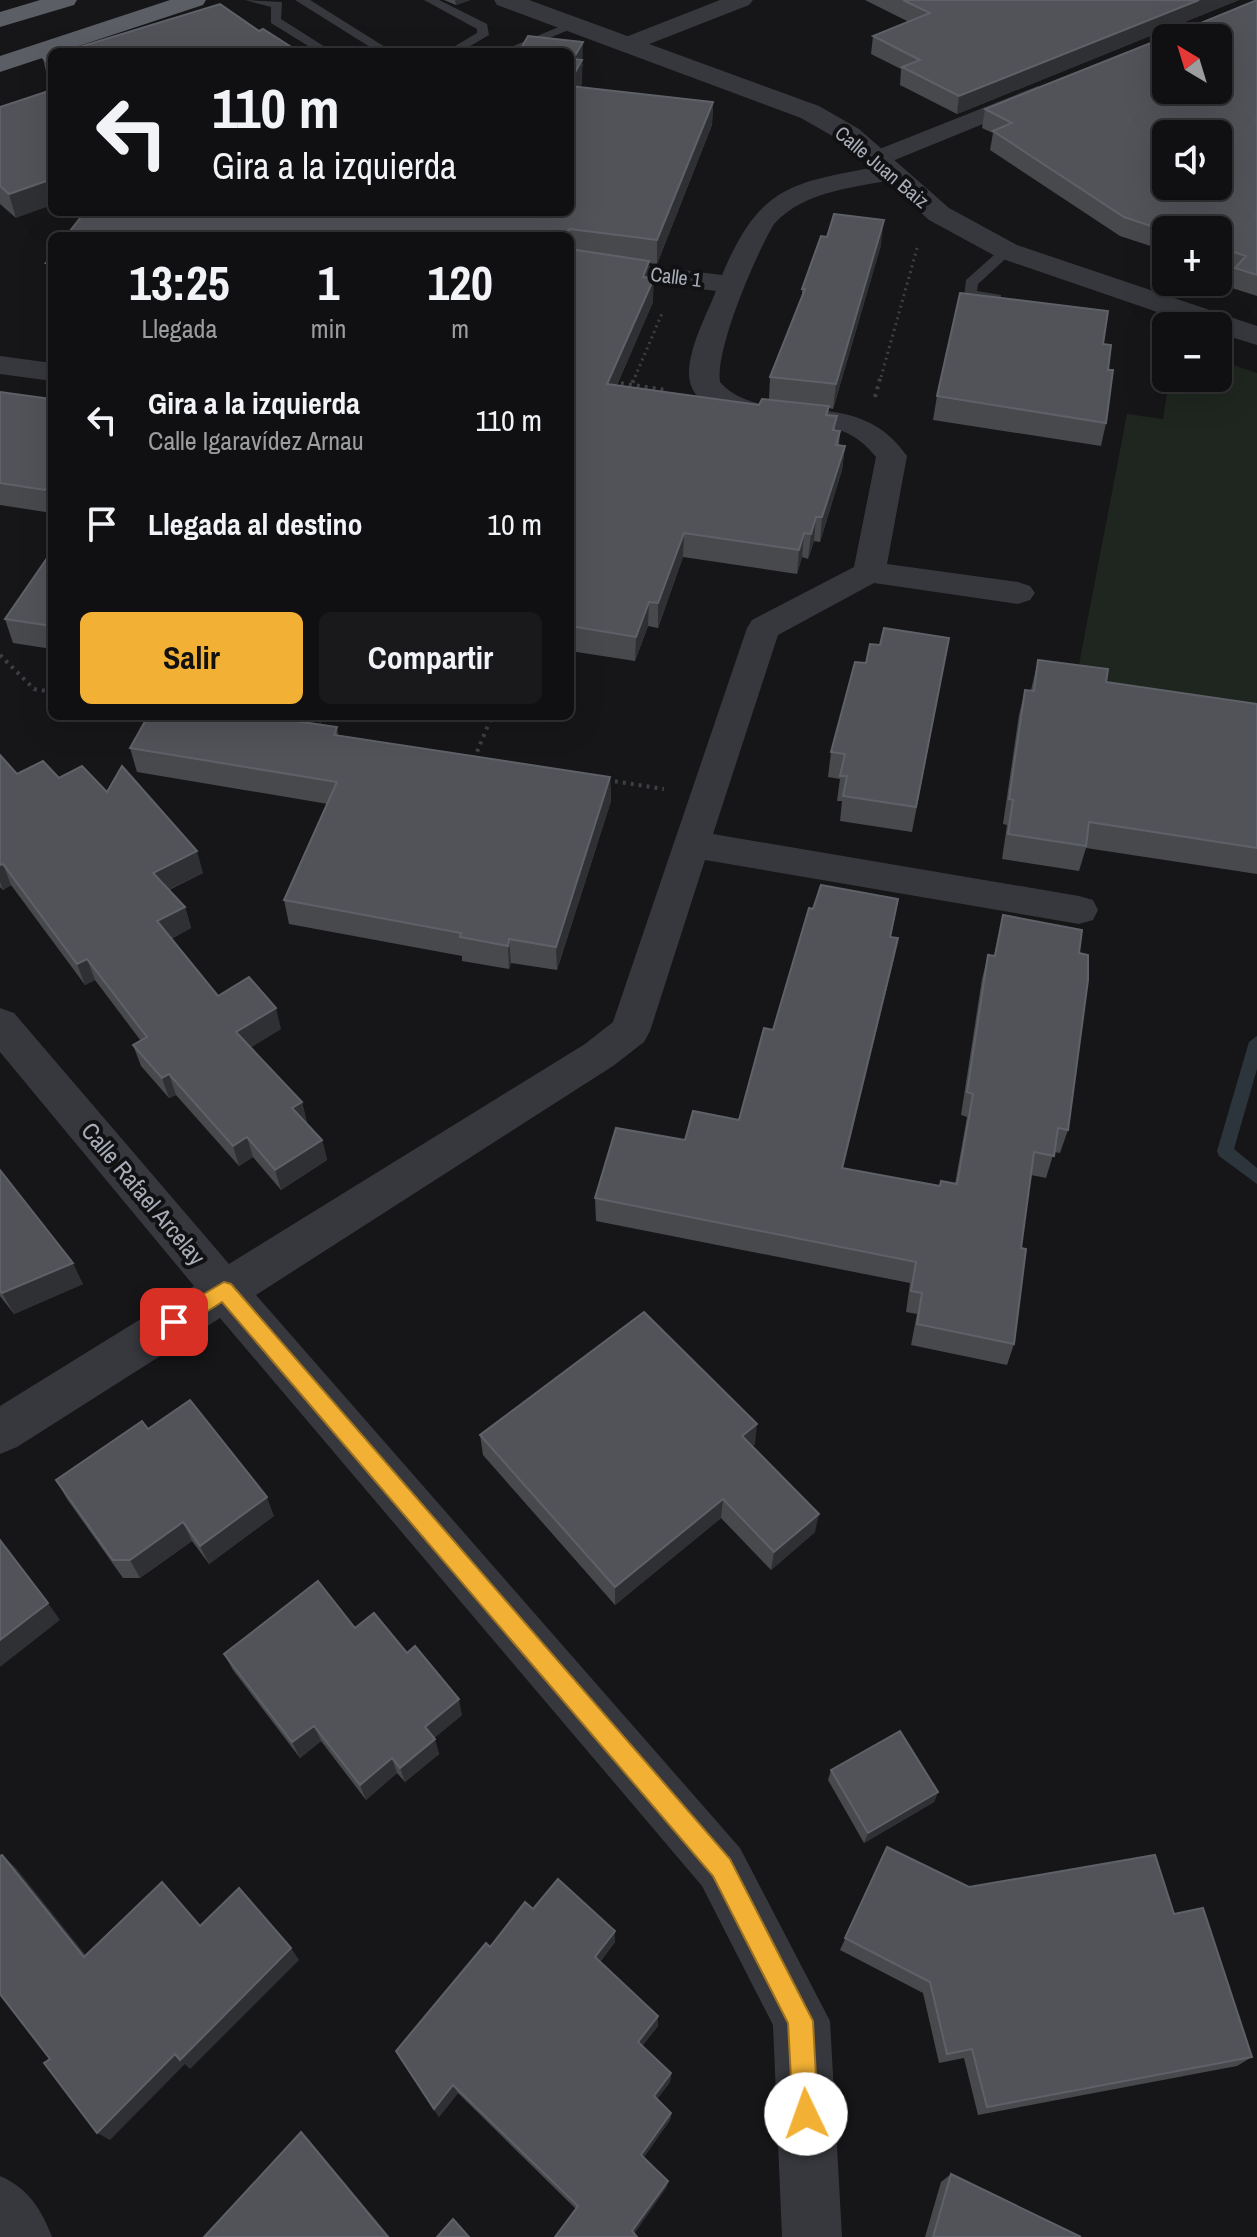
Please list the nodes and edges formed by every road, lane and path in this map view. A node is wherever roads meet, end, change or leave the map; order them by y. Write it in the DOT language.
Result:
graph roads {
  1 [pos="65,0"];
  2 [pos="194,0"];
  3 [pos="251,0"];
  4 [pos="301,0"];
  5 [pos="430,0"];
  6 [pos="506,0"];
  7 [pos="741,0"];
  8 [pos="283,2"];
  9 [pos="0,20"];
  10 [pos="572,26"];
  11 [pos="626,45"];
  12 [pos="48,48"];
  13 [pos="48,48"];
  14 [pos="320,48"];
  15 [pos="380,48"];
  16 [pos="459,48"];
  17 [pos="515,48"];
  18 [pos="0,64"];
  19 [pos="1065,83"];
  20 [pos="884,165"];
  21 [pos="957,224"];
  22 [pos="1007,251"];
  23 [pos="574,265"];
  24 [pos="677,278"];
  25 [pos="734,285"];
  26 [pos="1016,301"];
  27 [pos="1257,336"];
  28 [pos="0,365"];
  29 [pos="48,371"];
  30 [pos="601,380"];
  31 [pos="632,384"];
  32 [pos="715,397"];
  33 [pos="626,399"];
  34 [pos="866,432"];
  35 [pos="869,572"];
  36 [pos="1018,593"];
  37 [pos="0,655"];
  38 [pos="48,691"];
  39 [pos="320,720"];
  40 [pos="490,720"];
  41 [pos="328,736"];
  42 [pos="459,757"];
  43 [pos="474,759"];
  44 [pos="489,762"];
  45 [pos="598,779"];
  46 [pos="706,796"];
  47 [pos="691,844"];
  48 [pos="1079,910"];
  49 [pos="0,1024"];
  50 [pos="224,1290"];
  51 [pos="0,1432"];
  52 [pos="0,2206"];
  53 [pos="22,2237"];
  54 [pos="812,2237"];
  1 -- 9 [label="highway"];
  2 -- 13 [label="highway"];
  3 -- 8 [label="lane"];
  4 -- 15 [label="lane"];
  5 -- 16 [label="lane"];
  6 -- 10 [label="street, Calle Juan Baiz"];
  7 -- 11 [label="street"];
  8 -- 14 [label="lane"];
  10 -- 11 [label="street, Calle Juan Baiz"];
  10 -- 17 [label="lane"];
  11 -- 20 [label="street, Calle Juan Baiz"];
  12 -- 18 [label="highway"];
  19 -- 20 [label="street"];
  20 -- 21 [label="street, Calle Juan Baiz"];
  20 -- 25 [label="street"];
  21 -- 22 [label="street, Calle Juan Baiz"];
  21 -- 34 [label="path"];
  22 -- 26 [label="lane"];
  22 -- 27 [label="street, Calle Juan Baiz"];
  23 -- 24 [label="street, Calle 1"];
  24 -- 25 [label="street, Calle 1"];
  24 -- 31 [label="path"];
  25 -- 32 [label="street"];
  28 -- 29 [label="street"];
  30 -- 31 [label="path"];
  31 -- 32 [label="path"];
  31 -- 33 [label="path"];
  32 -- 34 [label="street"];
  34 -- 35 [label="street"];
  35 -- 36 [label="street"];
  35 -- 46 [label="street"];
  37 -- 38 [label="path"];
  39 -- 41 [label="path"];
  40 -- 43 [label="path"];
  42 -- 43 [label="path"];
  43 -- 44 [label="path"];
  45 -- 46 [label="path"];
  46 -- 47 [label="street"];
  47 -- 48 [label="street"];
  47 -- 50 [label="street"];
  49 -- 50 [label="street, Calle Rafael Arcelay"];
  50 -- 51 [label="street"];
  50 -- 54 [label="street, Calle Rafael Arcelay"];
  52 -- 53 [label="street"];
}
